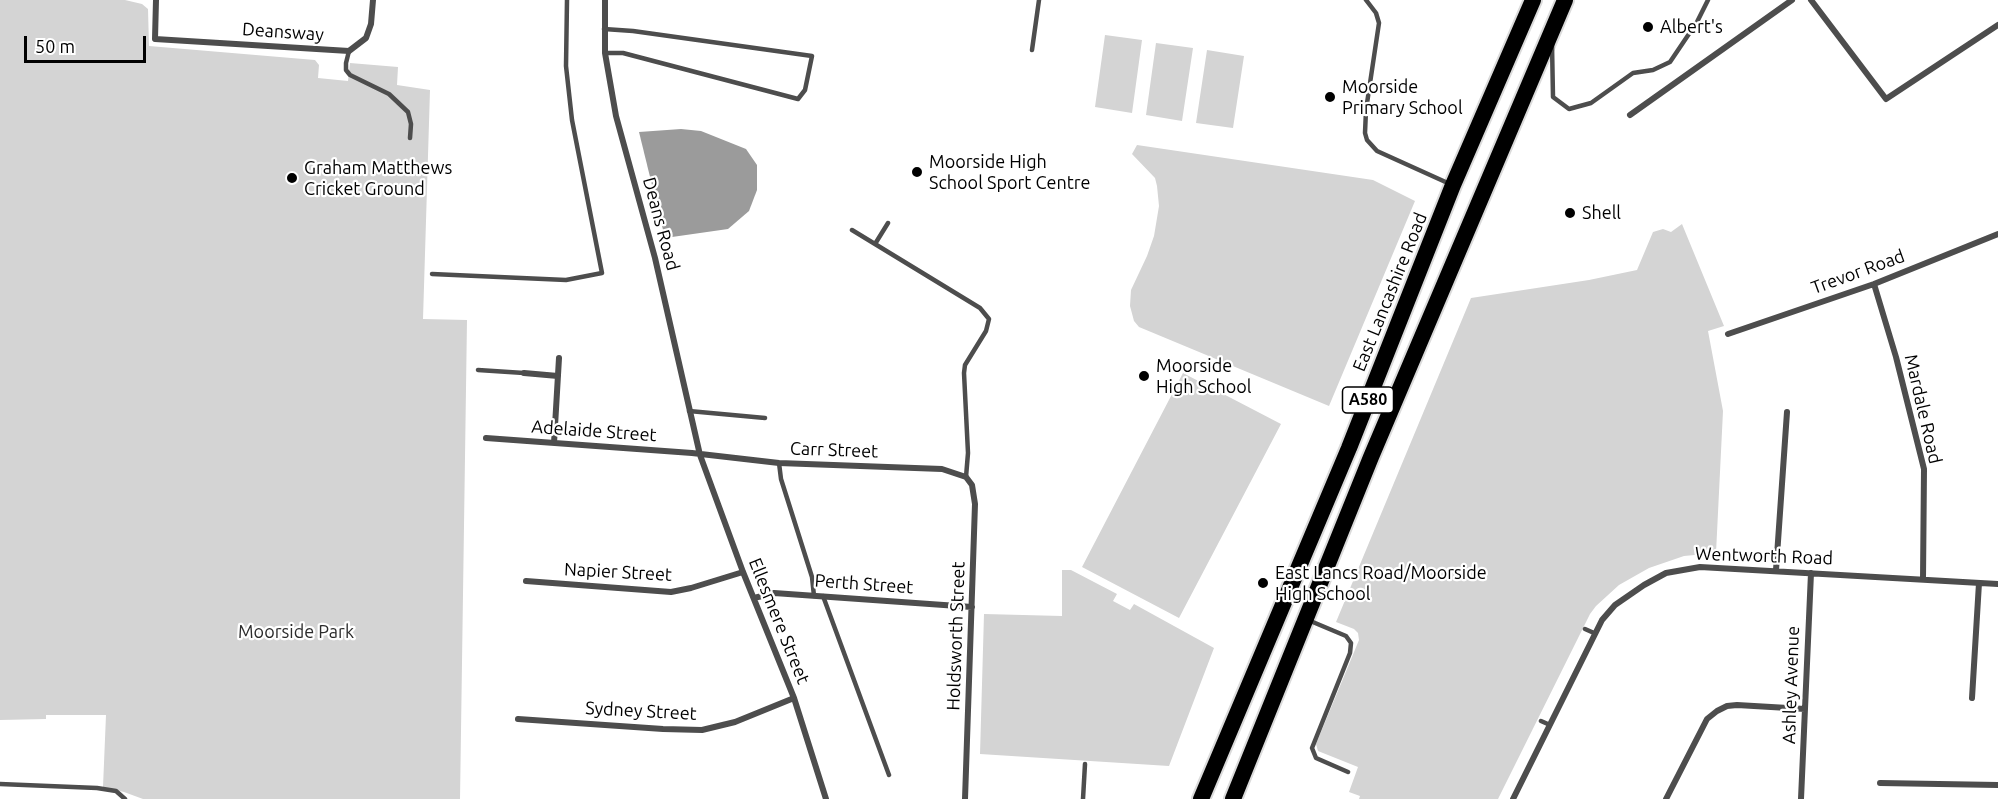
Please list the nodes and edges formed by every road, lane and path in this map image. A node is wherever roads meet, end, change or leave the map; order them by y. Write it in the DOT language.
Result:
graph roads {
  1 [pos="156,0"];
  2 [pos="373,0"];
  3 [pos="567,0"];
  4 [pos="604,0"];
  5 [pos="1040,0"];
  6 [pos="1366,0"];
  7 [pos="1533,0"];
  8 [pos="1564,0"];
  9 [pos="1708,0"];
  10 [pos="1792,0"];
  11 [pos="1811,0"];
  12 [pos="1998,25"];
  13 [pos="1551,28"];
  14 [pos="604,29"];
  15 [pos="1032,50"];
  16 [pos="349,51"];
  17 [pos="605,53"];
  18 [pos="1630,116"];
  19 [pos="410,138"];
  20 [pos="1453,185"];
  21 [pos="888,223"];
  22 [pos="852,230"];
  23 [pos="1998,234"];
  24 [pos="875,244"];
  25 [pos="432,274"];
  26 [pos="1874,284"];
  27 [pos="1728,334"];
  28 [pos="559,358"];
  29 [pos="478,369"];
  30 [pos="524,373"];
  31 [pos="558,376"];
  32 [pos="689,411"];
  33 [pos="1787,412"];
  34 [pos="765,418"];
  35 [pos="486,438"];
  36 [pos="554,443"];
  37 [pos="700,455"];
  38 [pos="778,463"];
  39 [pos="966,477"];
  40 [pos="1776,570"];
  41 [pos="743,572"];
  42 [pos="1811,573"];
  43 [pos="1923,579"];
  44 [pos="526,581"];
  45 [pos="1979,583"];
  46 [pos="1998,584"];
  47 [pos="814,596"];
  48 [pos="823,596"];
  49 [pos="754,598"];
  50 [pos="972,608"];
  51 [pos="1306,619"];
  52 [pos="1585,629"];
  53 [pos="1594,633"];
  54 [pos="794,698"];
  55 [pos="1972,698"];
  56 [pos="1805,709"];
  57 [pos="518,719"];
  58 [pos="1541,721"];
  59 [pos="1550,725"];
  60 [pos="1085,764"];
  61 [pos="1348,772"];
  62 [pos="889,775"];
  63 [pos="1880,783"];
  64 [pos="0,784"];
  65 [pos="1998,785"];
  66 [pos="125,799"];
  67 [pos="826,799"];
  68 [pos="965,799"];
  69 [pos="1083,799"];
  70 [pos="1201,799"];
  71 [pos="1233,799"];
  72 [pos="1513,799"];
  73 [pos="1666,799"];
  74 [pos="1802,799"];
  1 -- 16 [label="street, Deansway"];
  2 -- 16 [label="street, Deansway"];
  3 -- 25 [label="lane"];
  4 -- 14 [label="street, Deans Road"];
  5 -- 15 [label="lane"];
  6 -- 20 [label="lane"];
  7 -- 20 [label="highway, East Lancashire Road / A580"];
  8 -- 13 [label="highway, A580"];
  9 -- 13 [label="lane"];
  10 -- 18 [label="street"];
  11 -- 12 [label="street"];
  13 -- 51 [label="highway, A580"];
  14 -- 17 [label="street, Deans Road"];
  14 -- 17 [label="lane"];
  16 -- 19 [label="lane"];
  17 -- 32 [label="street, Deans Road"];
  20 -- 70 [label="highway, East Lancashire Road / A580"];
  21 -- 24 [label="lane"];
  22 -- 24 [label="lane"];
  23 -- 26 [label="street, Trevor Road"];
  24 -- 39 [label="lane"];
  26 -- 27 [label="street, Trevor Road"];
  26 -- 43 [label="street, Mardale Road"];
  28 -- 31 [label="street"];
  29 -- 30 [label="lane"];
  30 -- 31 [label="street"];
  31 -- 36 [label="street"];
  32 -- 34 [label="lane"];
  32 -- 37 [label="street, Deans Road"];
  33 -- 40 [label="street"];
  35 -- 36 [label="street, Adelaide Street"];
  36 -- 37 [label="street, Adelaide Street"];
  37 -- 38 [label="street, Carr Street"];
  37 -- 41 [label="street, Ellesmere Street"];
  38 -- 39 [label="street, Carr Street"];
  38 -- 47 [label="lane"];
  39 -- 50 [label="street, Holdsworth Street"];
  40 -- 42 [label="street, Wentworth Road"];
  40 -- 53 [label="street, Wentworth Road"];
  41 -- 44 [label="street, Napier Street"];
  41 -- 49 [label="street, Ellesmere Street"];
  42 -- 43 [label="street, Wentworth Road"];
  42 -- 56 [label="street, Ashley Avenue"];
  43 -- 45 [label="street, Wentworth Road"];
  45 -- 46 [label="street, Wentworth Road"];
  45 -- 55 [label="street"];
  47 -- 48 [label="street, Perth Street"];
  47 -- 49 [label="street, Perth Street"];
  48 -- 50 [label="street, Perth Street"];
  48 -- 62 [label="lane"];
  49 -- 54 [label="street, Ellesmere Street"];
  50 -- 68 [label="street, Holdsworth Street"];
  51 -- 61 [label="lane"];
  51 -- 71 [label="highway, A580"];
  52 -- 53 [label="lane"];
  53 -- 59 [label="street, Wentworth Road"];
  54 -- 57 [label="street, Sydney Street"];
  54 -- 67 [label="street, Ellesmere Street"];
  56 -- 73 [label="street"];
  56 -- 74 [label="street, Ashley Avenue"];
  58 -- 59 [label="lane"];
  59 -- 72 [label="street, Wentworth Road"];
  60 -- 69 [label="lane"];
  63 -- 65 [label="street"];
  64 -- 66 [label="lane"];
}
